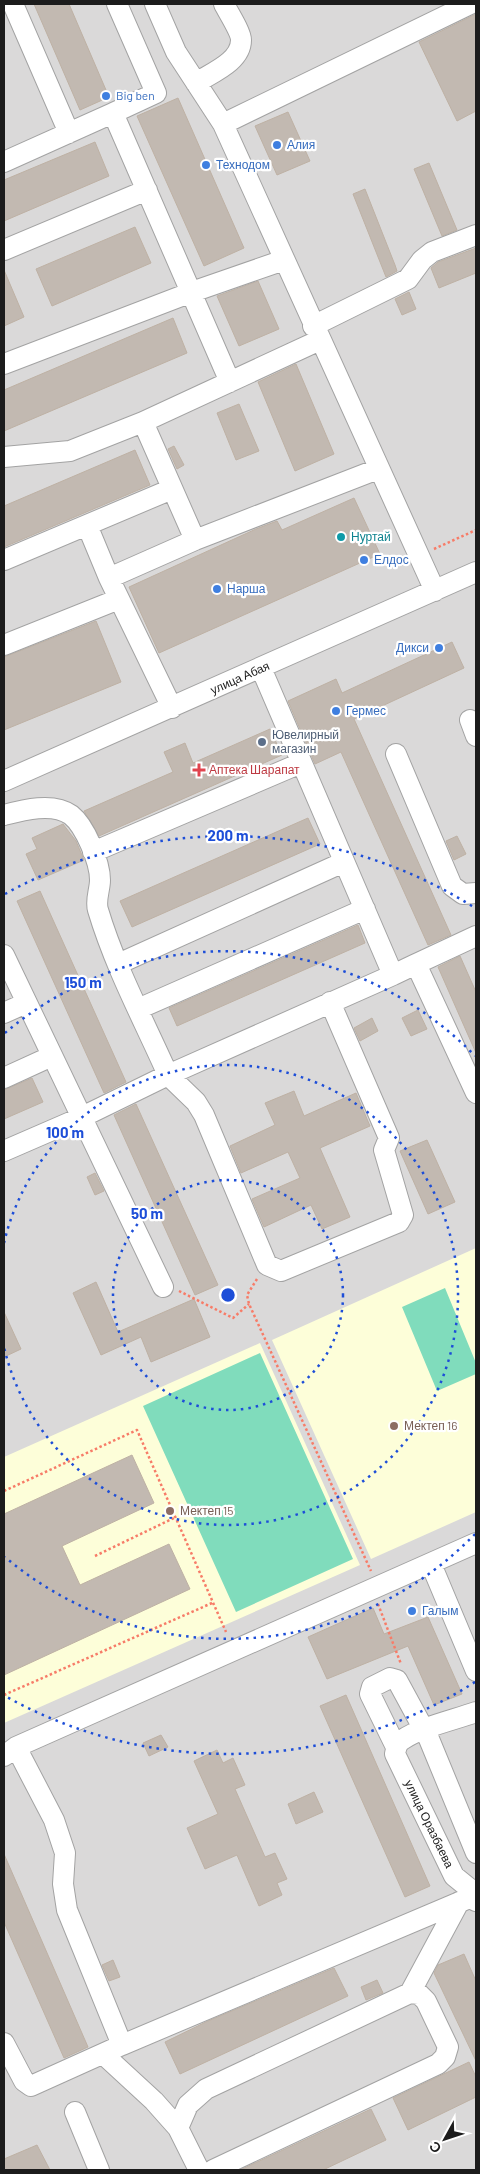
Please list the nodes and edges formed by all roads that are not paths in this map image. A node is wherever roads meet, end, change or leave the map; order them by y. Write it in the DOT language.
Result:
graph roads {
  1 [pos="13,4"];
  2 [pos="117,4"];
  3 [pos="224,4"];
  4 [pos="470,4"];
  5 [pos="162,5"];
  6 [pos="196,83"];
  7 [pos="113,113"];
  8 [pos="223,124"];
  9 [pos="69,133"];
  10 [pos="4,162"];
  11 [pos="147,190"];
  12 [pos="476,235"];
  13 [pos="4,250"];
  14 [pos="284,260"];
  15 [pos="192,292"];
  16 [pos="316,333"];
  17 [pos="4,364"];
  18 [pos="230,382"];
  19 [pos="143,422"];
  20 [pos="4,457"];
  21 [pos="378,468"];
  22 [pos="172,489"];
  23 [pos="87,525"];
  24 [pos="195,540"];
  25 [pos="4,560"];
  26 [pos="476,572"];
  27 [pos="110,578"];
  28 [pos="435,591"];
  29 [pos="119,598"];
  30 [pos="4,645"];
  31 [pos="261,668"];
  32 [pos="172,708"];
  33 [pos="396,754"];
  34 [pos="301,763"];
  35 [pos="4,781"];
  36 [pos="4,815"];
  37 [pos="93,852"];
  38 [pos="344,862"];
  39 [pos="476,893"];
  40 [pos="364,909"];
  41 [pos="476,936"];
  42 [pos="4,956"];
  43 [pos="118,964"];
  44 [pos="416,964"];
  45 [pos="393,974"];
  46 [pos="330,1002"];
  47 [pos="26,1003"];
  48 [pos="138,1008"];
  49 [pos="4,1014"];
  50 [pos="52,1056"];
  51 [pos="168,1076"];
  52 [pos="4,1078"];
  53 [pos="476,1093"];
  54 [pos="80,1118"];
  55 [pos="4,1151"];
  56 [pos="163,1287"];
  57 [pos="476,1543"];
  58 [pos="431,1564"];
  59 [pos="476,1671"];
  60 [pos="476,1712"];
  61 [pos="423,1730"];
  62 [pos="398,1744"];
  63 [pos="10,1752"];
  64 [pos="476,1853"];
  65 [pos="472,1892"];
  66 [pos="410,1994"];
  67 [pos="4,2043"];
  68 [pos="122,2045"];
  69 [pos="102,2054"];
  70 [pos="75,2112"];
  71 [pos="178,2128"];
  72 [pos="99,2170"];
  73 [pos="199,2170"];
  74 [pos="213,2170"];
  1 -- 9 [label="street"];
  2 -- 7 [label="street"];
  3 -- 6 [label="street"];
  4 -- 8 [label="street"];
  5 -- 6 [label="street"];
  6 -- 8 [label="street"];
  7 -- 9 [label="street"];
  7 -- 11 [label="street"];
  8 -- 14 [label="street"];
  9 -- 10 [label="street"];
  11 -- 13 [label="street"];
  11 -- 15 [label="street"];
  12 -- 16 [label="street"];
  14 -- 15 [label="street"];
  14 -- 16 [label="street"];
  15 -- 17 [label="street"];
  15 -- 18 [label="street"];
  16 -- 18 [label="street"];
  16 -- 21 [label="street"];
  18 -- 19 [label="street"];
  19 -- 20 [label="street"];
  19 -- 22 [label="street"];
  21 -- 24 [label="street"];
  21 -- 28 [label="street"];
  22 -- 23 [label="street"];
  22 -- 24 [label="street"];
  23 -- 25 [label="street"];
  23 -- 27 [label="street"];
  24 -- 27 [label="street"];
  26 -- 28 [label="street, улица Абая"];
  27 -- 29 [label="street"];
  28 -- 31 [label="street, улица Абая"];
  29 -- 30 [label="street"];
  29 -- 32 [label="street"];
  31 -- 32 [label="street, улица Абая"];
  31 -- 34 [label="street"];
  32 -- 35 [label="street, улица Абая"];
  33 -- 39 [label="street"];
  34 -- 37 [label="street"];
  34 -- 38 [label="street"];
  36 -- 37 [label="street"];
  37 -- 43 [label="street"];
  38 -- 40 [label="street"];
  38 -- 43 [label="street"];
  40 -- 45 [label="street"];
  40 -- 48 [label="street"];
  41 -- 44 [label="street"];
  42 -- 47 [label="street"];
  43 -- 48 [label="street"];
  44 -- 45 [label="street"];
  44 -- 53 [label="street"];
  45 -- 46 [label="street"];
  46 -- 51 [label="street"];
  46 -- 51 [label="street"];
  47 -- 49 [label="street"];
  47 -- 50 [label="street"];
  48 -- 51 [label="street"];
  50 -- 52 [label="street"];
  50 -- 54 [label="street"];
  51 -- 54 [label="street"];
  54 -- 55 [label="street"];
  54 -- 56 [label="street"];
  57 -- 58 [label="street"];
  58 -- 59 [label="street"];
  58 -- 63 [label="street"];
  60 -- 61 [label="street"];
  61 -- 62 [label="street"];
  61 -- 62 [label="street, улица Оразбаева"];
  61 -- 64 [label="street"];
  62 -- 65 [label="street, улица Оразбаева"];
  63 -- 68 [label="street"];
  65 -- 66 [label="street"];
  65 -- 68 [label="street"];
  66 -- 71 [label="street"];
  66 -- 74 [label="street"];
  67 -- 69 [label="street"];
  68 -- 69 [label="street"];
  69 -- 71 [label="street"];
  70 -- 72 [label="street"];
  71 -- 73 [label="street"];
}
